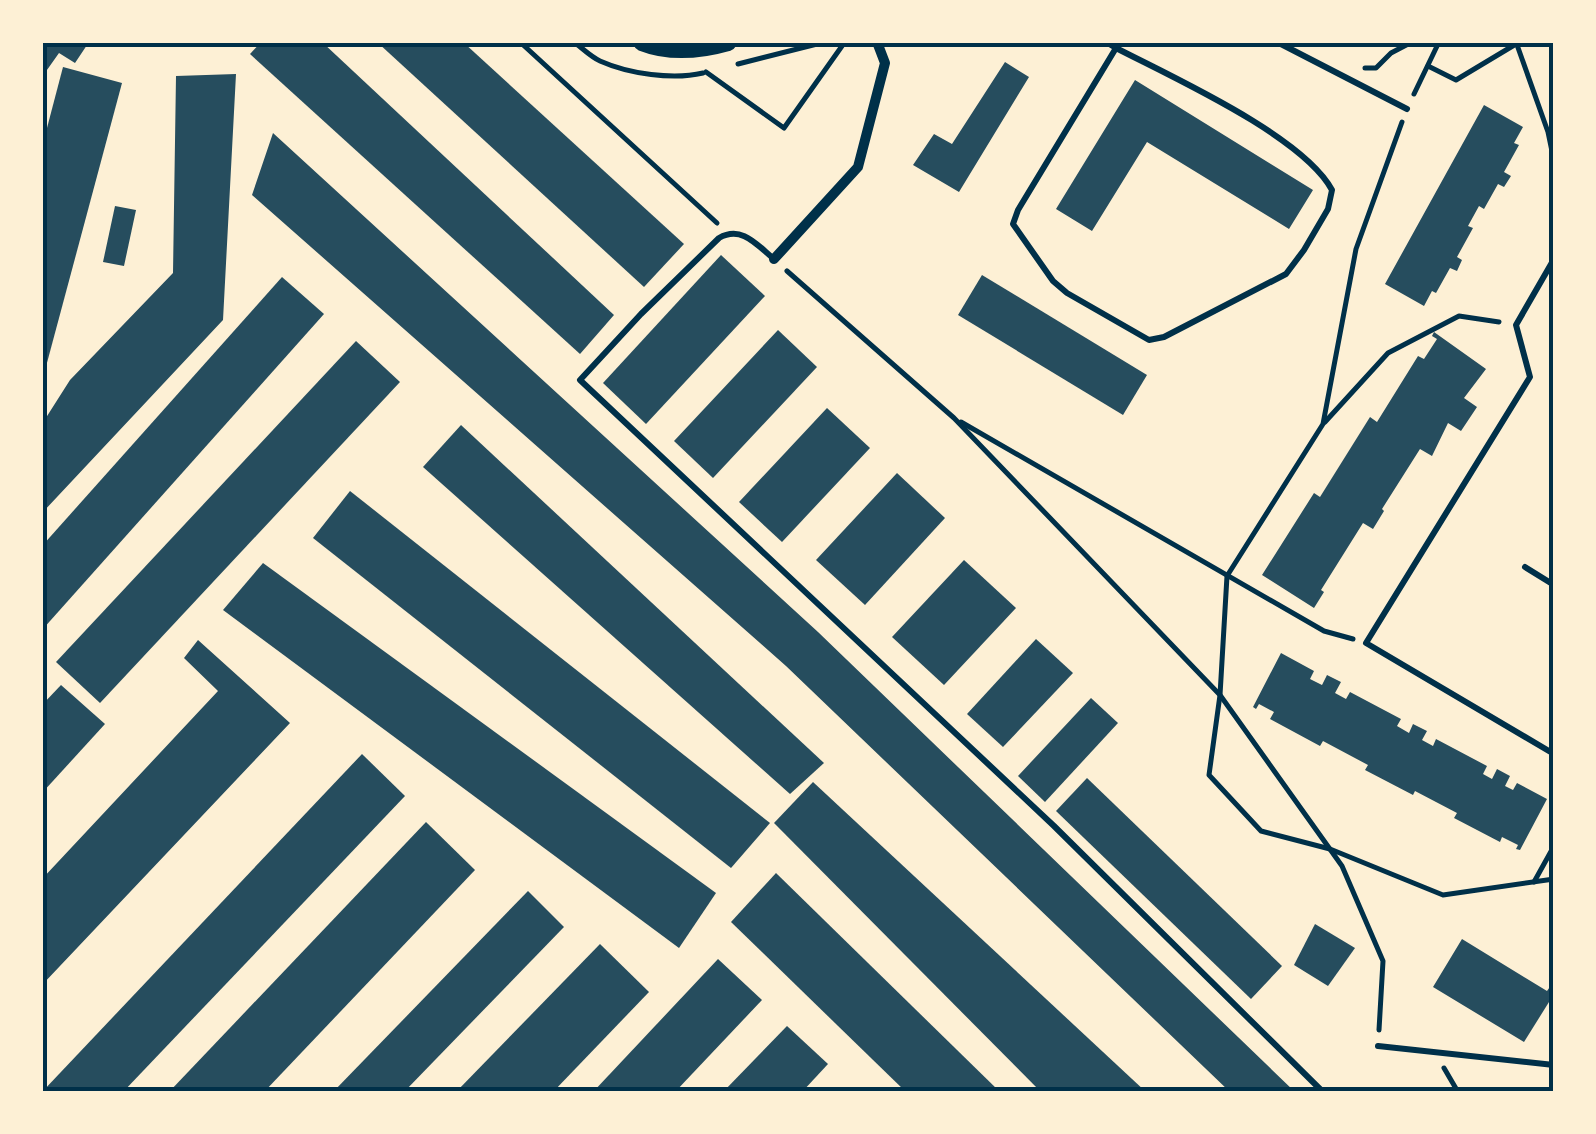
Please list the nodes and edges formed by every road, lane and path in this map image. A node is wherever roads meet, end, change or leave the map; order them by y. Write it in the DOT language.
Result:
graph roads {
  1 [pos="520,42"];
  2 [pos="642,42"];
  3 [pos="728,42"];
  4 [pos="850,42"];
  5 [pos="878,42"];
  6 [pos="1106,42"];
  7 [pos="1277,42"];
  8 [pos="1412,42"];
  9 [pos="1439,42"];
  10 [pos="1517,43"];
  11 [pos="839,44"];
  12 [pos="1116,48"];
  13 [pos="1428,66"];
  14 [pos="1361,67"];
  15 [pos="706,72"];
  16 [pos="1406,109"];
  17 [pos="1554,161"];
  18 [pos="728,233"];
  19 [pos="774,259"];
  20 [pos="1554,259"];
  21 [pos="1516,325"];
  22 [pos="954,418"];
  23 [pos="1323,424"];
  24 [pos="1525,567"];
  25 [pos="1228,576"];
  26 [pos="1554,585"];
  27 [pos="1366,643"];
  28 [pos="1220,695"];
  29 [pos="1554,754"];
  30 [pos="1554,846"];
  31 [pos="1330,848"];
  32 [pos="1554,879"];
  33 [pos="1534,882"];
  34 [pos="1378,1046"];
  35 [pos="1554,1066"];
  36 [pos="1322,1092"];
  1 -- 18 [label="path"];
  2 -- 3 [label="main road"];
  4 -- 11 [label="path"];
  5 -- 19 [label="street"];
  6 -- 12 [label="lane"];
  7 -- 16 [label="lane"];
  8 -- 14 [label="path"];
  9 -- 13 [label="path"];
  10 -- 13 [label="path"];
  10 -- 17 [label="path"];
  11 -- 15 [label="path"];
  12 -- 12 [label="lane"];
  13 -- 16 [label="path"];
  16 -- 23 [label="path"];
  18 -- 19 [label="lane"];
  18 -- 36 [label="lane"];
  19 -- 22 [label="path"];
  20 -- 21 [label="lane"];
  21 -- 23 [label="path"];
  21 -- 27 [label="lane"];
  22 -- 25 [label="path"];
  22 -- 28 [label="path"];
  23 -- 25 [label="path"];
  24 -- 26 [label="lane"];
  25 -- 27 [label="path"];
  25 -- 28 [label="path"];
  27 -- 29 [label="lane"];
  28 -- 31 [label="path"];
  28 -- 31 [label="path"];
  30 -- 33 [label="path"];
  31 -- 33 [label="path"];
  31 -- 34 [label="path"];
  32 -- 33 [label="path"];
  34 -- 35 [label="lane"];
}
